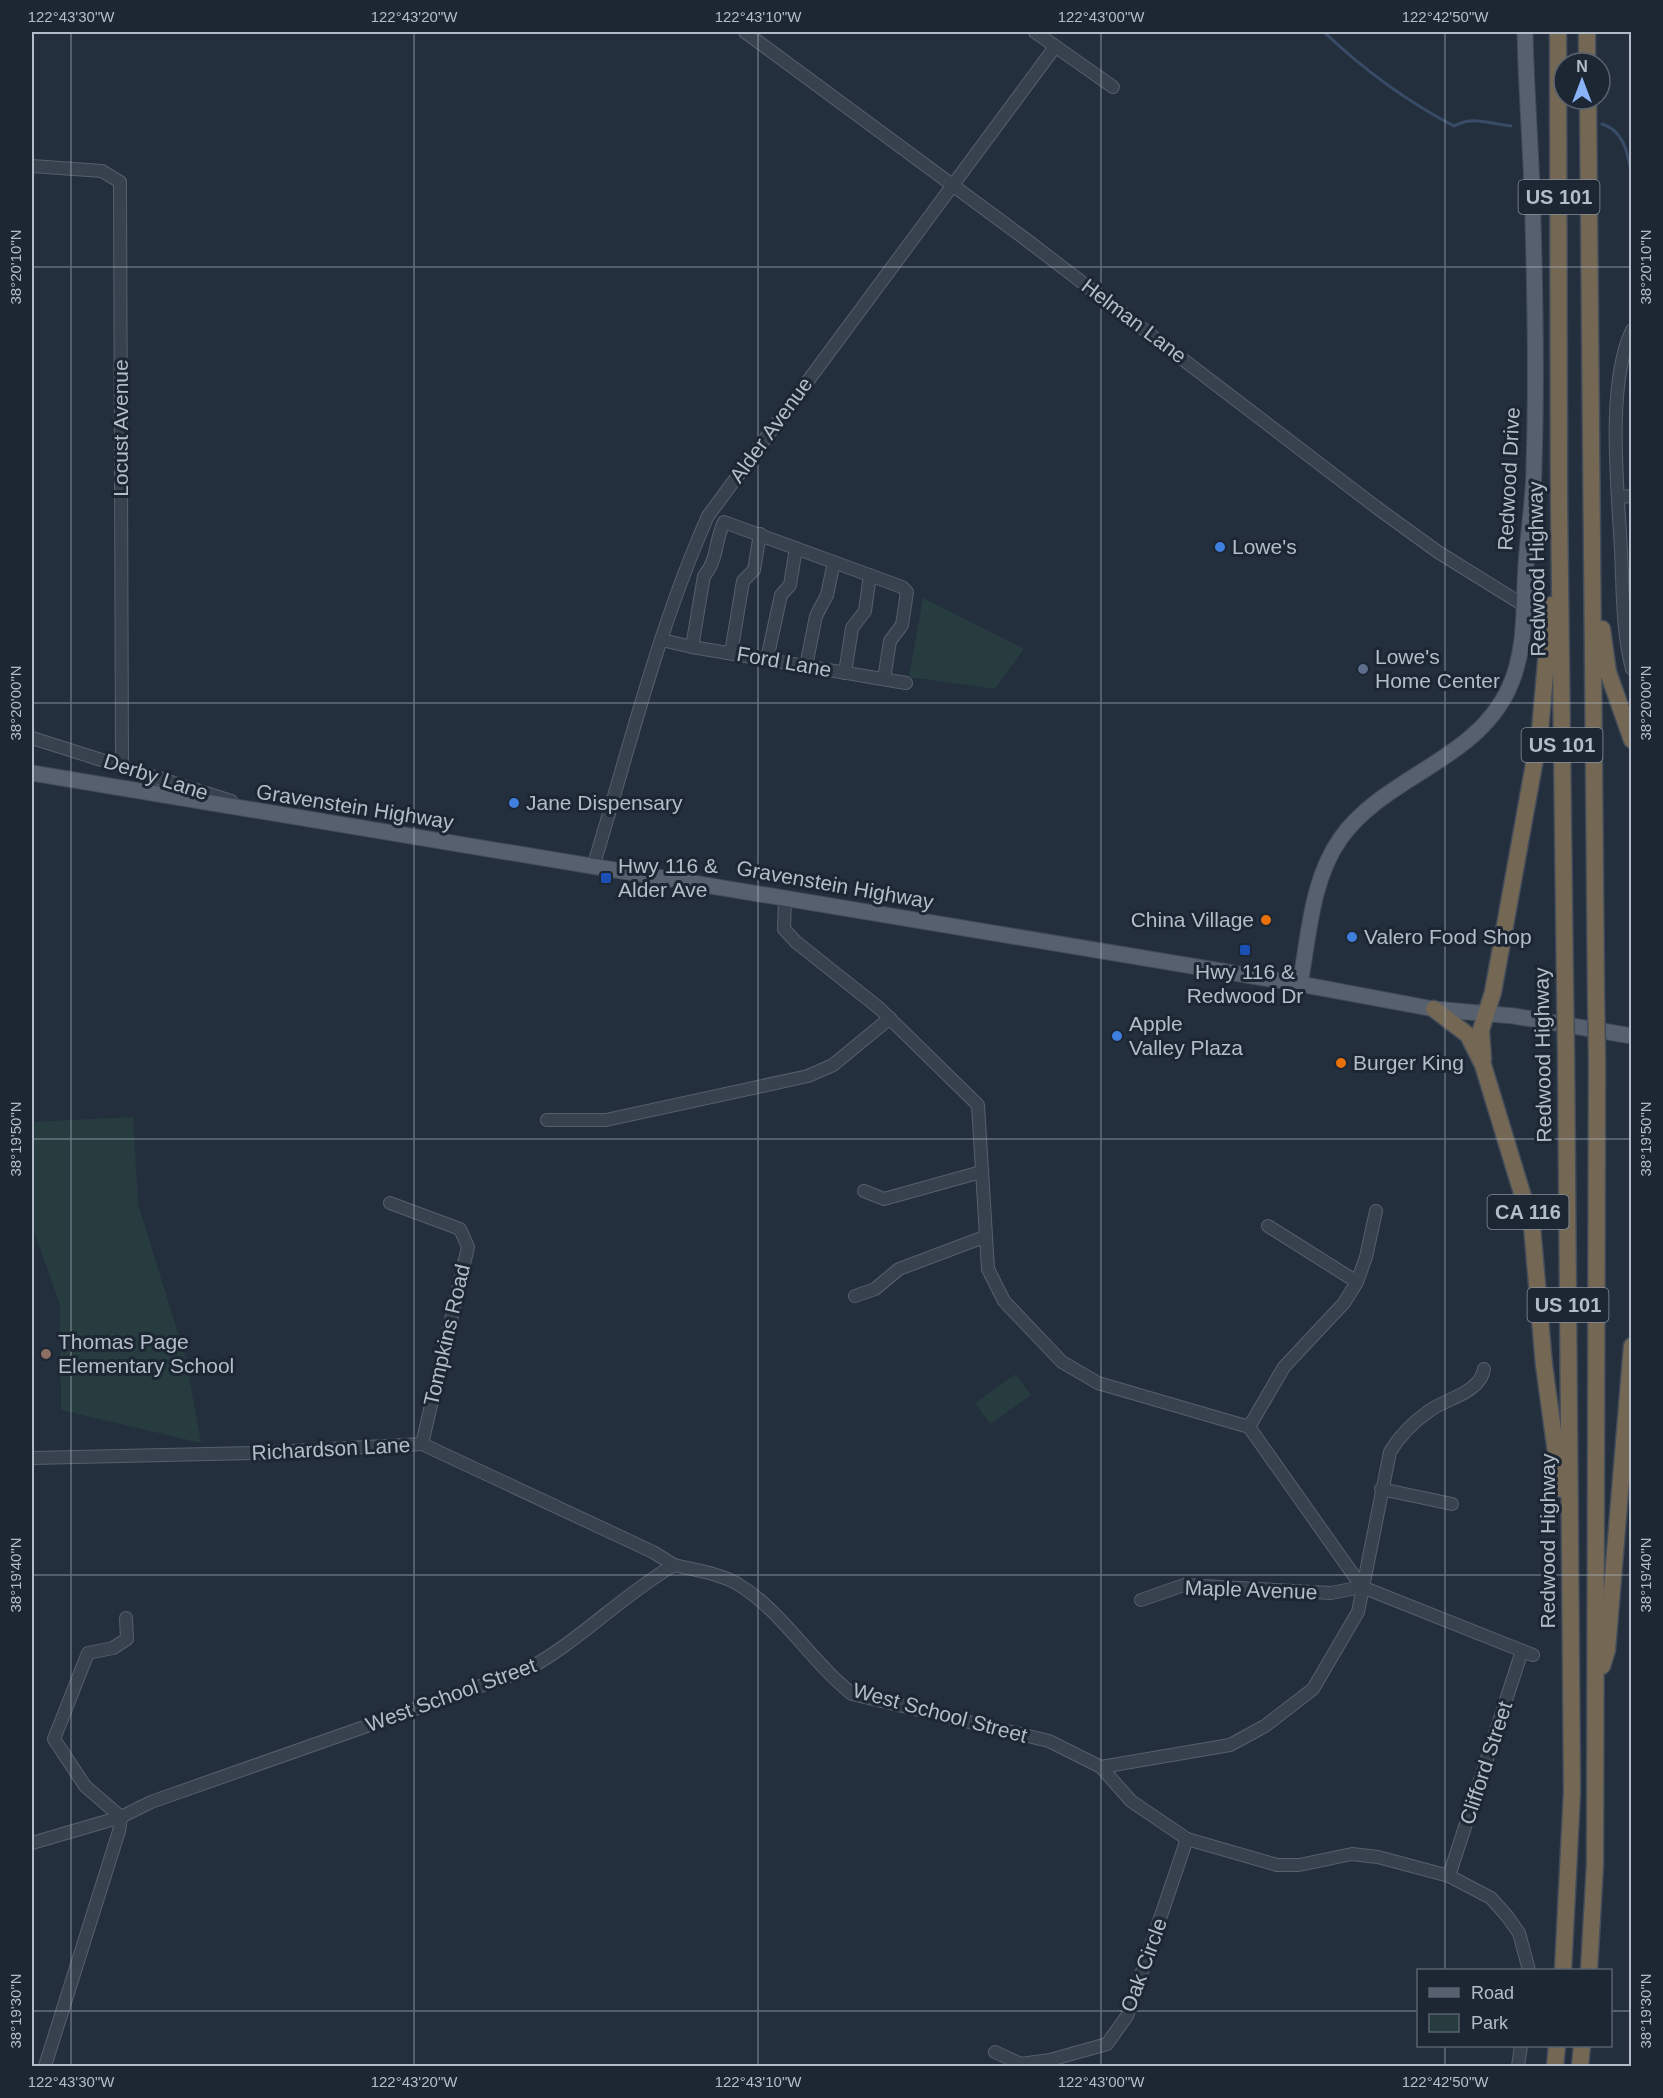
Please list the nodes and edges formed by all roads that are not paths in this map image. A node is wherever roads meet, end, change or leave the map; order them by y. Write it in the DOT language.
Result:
graph roads {
  1 [pos="745,32"];
  2 [pos="1035,32"];
  3 [pos="1525,32"];
  4 [pos="1558,32"];
  5 [pos="1587,32"];
  6 [pos="1054,47"];
  7 [pos="1587,51"];
  8 [pos="1113,87"];
  9 [pos="1587,111"];
  10 [pos="32,166"];
  11 [pos="953,185"];
  12 [pos="1632,330"];
  13 [pos="1618,496"];
  14 [pos="1632,496"];
  15 [pos="1559,502"];
  16 [pos="1592,511"];
  17 [pos="760,534"];
  18 [pos="796,548"];
  19 [pos="834,562"];
  20 [pos="870,575"];
  21 [pos="1525,606"];
  22 [pos="662,640"];
  23 [pos="692,647"];
  24 [pos="731,653"];
  25 [pos="767,659"];
  26 [pos="806,666"];
  27 [pos="1632,669"];
  28 [pos="845,673"];
  29 [pos="884,679"];
  30 [pos="906,683"];
  31 [pos="32,738"];
  32 [pos="1632,740"];
  33 [pos="122,765"];
  34 [pos="32,773"];
  35 [pos="281,816"];
  36 [pos="593,867"];
  37 [pos="785,898"];
  38 [pos="1300,984"];
  39 [pos="1434,1009"];
  40 [pos="1486,1014"];
  41 [pos="891,1018"];
  42 [pos="1632,1036"];
  43 [pos="1484,1065"];
  44 [pos="547,1120"];
  45 [pos="981,1172"];
  46 [pos="864,1191"];
  47 [pos="390,1203"];
  48 [pos="1376,1210"];
  49 [pos="1268,1226"];
  50 [pos="984,1237"];
  51 [pos="1357,1282"];
  52 [pos="855,1296"];
  53 [pos="1632,1346"];
  54 [pos="1484,1369"];
  55 [pos="1249,1427"];
  56 [pos="422,1444"];
  57 [pos="32,1458"];
  58 [pos="1381,1489"];
  59 [pos="1452,1504"];
  60 [pos="1570,1557"];
  61 [pos="674,1565"];
  62 [pos="1362,1587"];
  63 [pos="1141,1600"];
  64 [pos="126,1618"];
  65 [pos="1596,1686"];
  66 [pos="1101,1767"];
  67 [pos="121,1817"];
  68 [pos="1187,1839"];
  69 [pos="32,1844"];
  70 [pos="1449,1876"];
  71 [pos="1528,1969"];
  72 [pos="1563,1969"];
  73 [pos="1589,1969"];
  74 [pos="1521,2047"];
  75 [pos="1557,2047"];
  76 [pos="1582,2047"];
  77 [pos="995,2052"];
  78 [pos="45,2067"];
  79 [pos="1518,2067"];
  80 [pos="1555,2067"];
  81 [pos="1580,2067"];
  1 -- 11 [label="street, Helman Lane"];
  2 -- 6 [label="street"];
  3 -- 21 [label="main road, Redwood Drive"];
  4 -- 15 [label="highway, Redwood Highway / US 101"];
  5 -- 7 [label="highway"];
  6 -- 8 [label="street"];
  6 -- 11 [label="street, Alder Avenue"];
  9 -- 16 [label="highway, US 101"];
  10 -- 33 [label="street, Locust Avenue"];
  11 -- 21 [label="street, Helman Lane"];
  11 -- 22 [label="street, Alder Avenue"];
  12 -- 13 [label="street"];
  13 -- 14 [label="street"];
  13 -- 27 [label="street"];
  15 -- 40 [label="highway"];
  15 -- 60 [label="highway, Redwood Highway / US 101, bridge"];
  16 -- 32 [label="highway"];
  16 -- 65 [label="highway, US 101, bridge"];
  17 -- 18 [label="street"];
  17 -- 23 [label="street"];
  17 -- 24 [label="street"];
  18 -- 19 [label="street"];
  18 -- 25 [label="street"];
  19 -- 20 [label="street"];
  19 -- 26 [label="street"];
  20 -- 28 [label="street"];
  20 -- 29 [label="street"];
  21 -- 38 [label="main road, Redwood Drive"];
  22 -- 23 [label="street, Ford Lane"];
  22 -- 36 [label="street, Alder Avenue"];
  23 -- 24 [label="street, Ford Lane"];
  24 -- 25 [label="street, Ford Lane"];
  25 -- 26 [label="street, Ford Lane"];
  26 -- 28 [label="street, Ford Lane"];
  28 -- 29 [label="street, Ford Lane"];
  29 -- 30 [label="street, Ford Lane"];
  31 -- 33 [label="street, Derby Lane"];
  33 -- 35 [label="street, Derby Lane"];
  34 -- 35 [label="main road, Gravenstein Highway / CA 116"];
  35 -- 36 [label="main road, Gravenstein Highway / CA 116"];
  36 -- 37 [label="main road, Gravenstein Highway / CA 116"];
  37 -- 38 [label="main road, Gravenstein Highway / CA 116"];
  37 -- 41 [label="street"];
  38 -- 39 [label="main road, Gravenstein Highway / CA 116"];
  39 -- 40 [label="main road, Gravenstein Highway / CA 116"];
  39 -- 43 [label="highway, CA 116"];
  40 -- 42 [label="main road, Gravenstein Highway / CA 116"];
  40 -- 43 [label="highway"];
  41 -- 44 [label="street"];
  41 -- 45 [label="street"];
  43 -- 60 [label="highway, CA 116"];
  45 -- 46 [label="street"];
  45 -- 50 [label="street"];
  47 -- 56 [label="street, Tompkins Road"];
  48 -- 51 [label="street"];
  49 -- 51 [label="street"];
  50 -- 52 [label="street"];
  50 -- 55 [label="street"];
  51 -- 55 [label="street"];
  53 -- 65 [label="highway"];
  54 -- 58 [label="street"];
  55 -- 62 [label="street"];
  56 -- 57 [label="street, Richardson Lane"];
  56 -- 61 [label="street, Richardson Lane"];
  58 -- 59 [label="street"];
  58 -- 62 [label="street"];
  60 -- 72 [label="highway, Redwood Highway / US 101"];
  61 -- 66 [label="street, West School Street"];
  61 -- 67 [label="street, West School Street"];
  62 -- 63 [label="street, Maple Avenue"];
  62 -- 66 [label="street"];
  62 -- 70 [label="street, Clifford Street"];
  64 -- 67 [label="street"];
  65 -- 73 [label="highway, US 101"];
  66 -- 68 [label="street, West School Street"];
  67 -- 69 [label="street, West School Street"];
  67 -- 78 [label="street"];
  68 -- 70 [label="street, West School Street"];
  68 -- 77 [label="street, Oak Circle"];
  70 -- 71 [label="street, West School Street"];
  74 -- 79 [label="street"];
  75 -- 80 [label="highway"];
  76 -- 81 [label="highway"];
}
